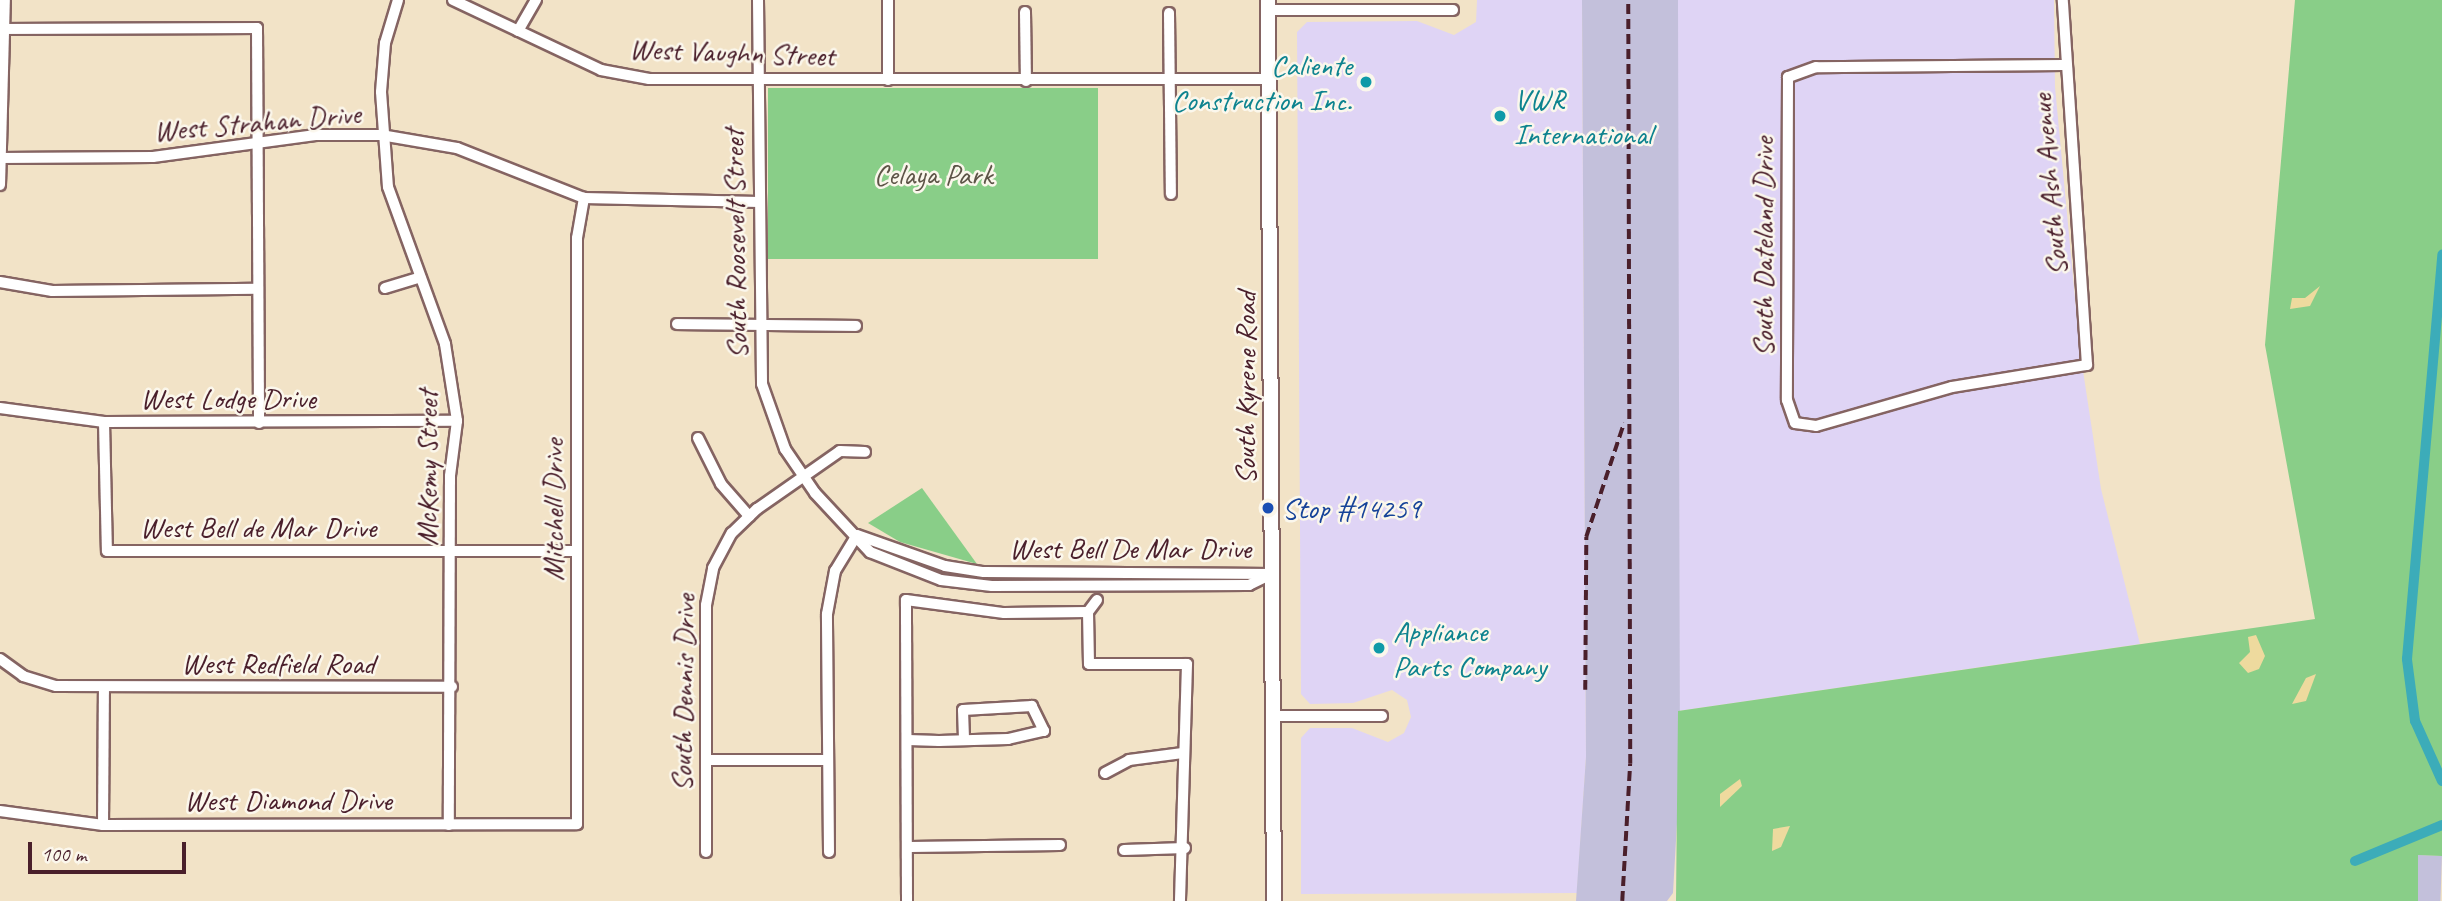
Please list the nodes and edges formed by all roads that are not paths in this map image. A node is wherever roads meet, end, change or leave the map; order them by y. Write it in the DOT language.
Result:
graph roads {
  1 [pos="5,0"];
  2 [pos="398,0"];
  3 [pos="453,0"];
  4 [pos="536,0"];
  5 [pos="758,0"];
  6 [pos="888,0"];
  7 [pos="2063,0"];
  8 [pos="1268,5"];
  9 [pos="1452,10"];
  10 [pos="1025,12"];
  11 [pos="1170,13"];
  12 [pos="2,29"];
  13 [pos="517,31"];
  14 [pos="2063,65"];
  15 [pos="758,79"];
  16 [pos="1269,79"];
  17 [pos="888,80"];
  18 [pos="1170,80"];
  19 [pos="1026,81"];
  20 [pos="381,135"];
  21 [pos="256,142"];
  22 [pos="1,158"];
  23 [pos="0,185"];
  24 [pos="1171,194"];
  25 [pos="584,198"];
  26 [pos="759,202"];
  27 [pos="420,277"];
  28 [pos="0,282"];
  29 [pos="385,288"];
  30 [pos="257,289"];
  31 [pos="677,324"];
  32 [pos="759,325"];
  33 [pos="856,326"];
  34 [pos="1,412"];
  35 [pos="457,421"];
  36 [pos="104,422"];
  37 [pos="259,423"];
  38 [pos="1794,423"];
  39 [pos="698,438"];
  40 [pos="865,452"];
  41 [pos="803,478"];
  42 [pos="749,516"];
  43 [pos="856,535"];
  44 [pos="577,551"];
  45 [pos="450,552"];
  46 [pos="1272,574"];
  47 [pos="1097,600"];
  48 [pos="1088,612"];
  49 [pos="0,659"];
  50 [pos="104,687"];
  51 [pos="452,687"];
  52 [pos="1272,716"];
  53 [pos="1382,716"];
  54 [pos="908,740"];
  55 [pos="964,740"];
  56 [pos="1182,752"];
  57 [pos="706,760"];
  58 [pos="828,760"];
  59 [pos="1105,773"];
  60 [pos="0,811"];
  61 [pos="577,824"];
  62 [pos="103,825"];
  63 [pos="449,825"];
  64 [pos="1060,845"];
  65 [pos="910,847"];
  66 [pos="1185,848"];
  67 [pos="1124,850"];
  68 [pos="706,852"];
  69 [pos="829,852"];
  70 [pos="1274,878"];
  71 [pos="907,901"];
  72 [pos="1180,901"];
  73 [pos="1264,901"];
  74 [pos="1274,901"];
  1 -- 12 [label="street"];
  2 -- 20 [label="street, McKemy Street"];
  3 -- 13 [label="street, West Vaughn Street"];
  4 -- 13 [label="street"];
  5 -- 15 [label="street, South Roosevelt Street"];
  6 -- 17 [label="street"];
  7 -- 14 [label="street, South Ash Avenue"];
  8 -- 9 [label="street"];
  8 -- 16 [label="main road, South Kyrene Road"];
  10 -- 19 [label="street"];
  11 -- 18 [label="street"];
  12 -- 21 [label="street"];
  12 -- 22 [label="street"];
  13 -- 15 [label="street, West Vaughn Street"];
  14 -- 38 [label="street, South Ash Avenue"];
  14 -- 38 [label="street, South Dateland Drive"];
  15 -- 17 [label="street, West Vaughn Street"];
  15 -- 26 [label="street, South Roosevelt Street"];
  16 -- 18 [label="street, West Vaughn Street"];
  16 -- 46 [label="main road, South Kyrene Road"];
  17 -- 19 [label="street, West Vaughn Street"];
  18 -- 19 [label="street, West Vaughn Street"];
  18 -- 24 [label="street"];
  20 -- 21 [label="street, West Strahan Drive"];
  20 -- 25 [label="street, West Strahan Drive"];
  20 -- 27 [label="street, McKemy Street"];
  21 -- 22 [label="street, West Strahan Drive"];
  21 -- 30 [label="street"];
  22 -- 23 [label="street"];
  25 -- 26 [label="street, West Strahan Drive"];
  25 -- 44 [label="street, Mitchell Drive"];
  26 -- 32 [label="street, South Roosevelt Street"];
  27 -- 29 [label="street"];
  27 -- 35 [label="street, McKemy Street"];
  28 -- 30 [label="street"];
  30 -- 37 [label="street"];
  31 -- 32 [label="street"];
  32 -- 33 [label="street"];
  32 -- 41 [label="street, South Roosevelt Street"];
  34 -- 36 [label="street, West Lodge Drive"];
  35 -- 37 [label="street, West Lodge Drive"];
  35 -- 45 [label="street, McKemy Street"];
  36 -- 37 [label="street, West Lodge Drive"];
  36 -- 45 [label="street, West Bell de Mar Drive"];
  39 -- 42 [label="street"];
  40 -- 41 [label="street, South Dennis Drive"];
  41 -- 42 [label="street, South Dennis Drive"];
  41 -- 43 [label="street, West Bell De Mar Drive"];
  42 -- 57 [label="street, South Dennis Drive"];
  43 -- 46 [label="street, West Bell De Mar Drive"];
  43 -- 46 [label="street, West Bell De Mar Drive"];
  43 -- 58 [label="street"];
  44 -- 45 [label="street, West Bell de Mar Drive"];
  44 -- 61 [label="street, Mitchell Drive"];
  45 -- 51 [label="street, McKemy Street"];
  46 -- 52 [label="main road, South Kyrene Road"];
  47 -- 48 [label="street"];
  48 -- 54 [label="street"];
  48 -- 56 [label="street"];
  49 -- 50 [label="street, West Redfield Road"];
  50 -- 51 [label="street, West Redfield Road"];
  50 -- 62 [label="street"];
  51 -- 63 [label="street, McKemy Street"];
  52 -- 53 [label="street"];
  52 -- 70 [label="main road, South Kyrene Road"];
  54 -- 55 [label="street"];
  54 -- 65 [label="street"];
  55 -- 55 [label="street"];
  56 -- 59 [label="street"];
  56 -- 66 [label="street"];
  57 -- 58 [label="street"];
  57 -- 68 [label="street, South Dennis Drive"];
  58 -- 69 [label="street"];
  60 -- 62 [label="street, West Diamond Drive"];
  61 -- 63 [label="street, West Diamond Drive"];
  62 -- 63 [label="street, West Diamond Drive"];
  64 -- 65 [label="street"];
  65 -- 71 [label="street"];
  66 -- 67 [label="street"];
  66 -- 72 [label="street"];
  70 -- 73 [label="main road"];
  70 -- 74 [label="main road, South Kyrene Road"];
}
